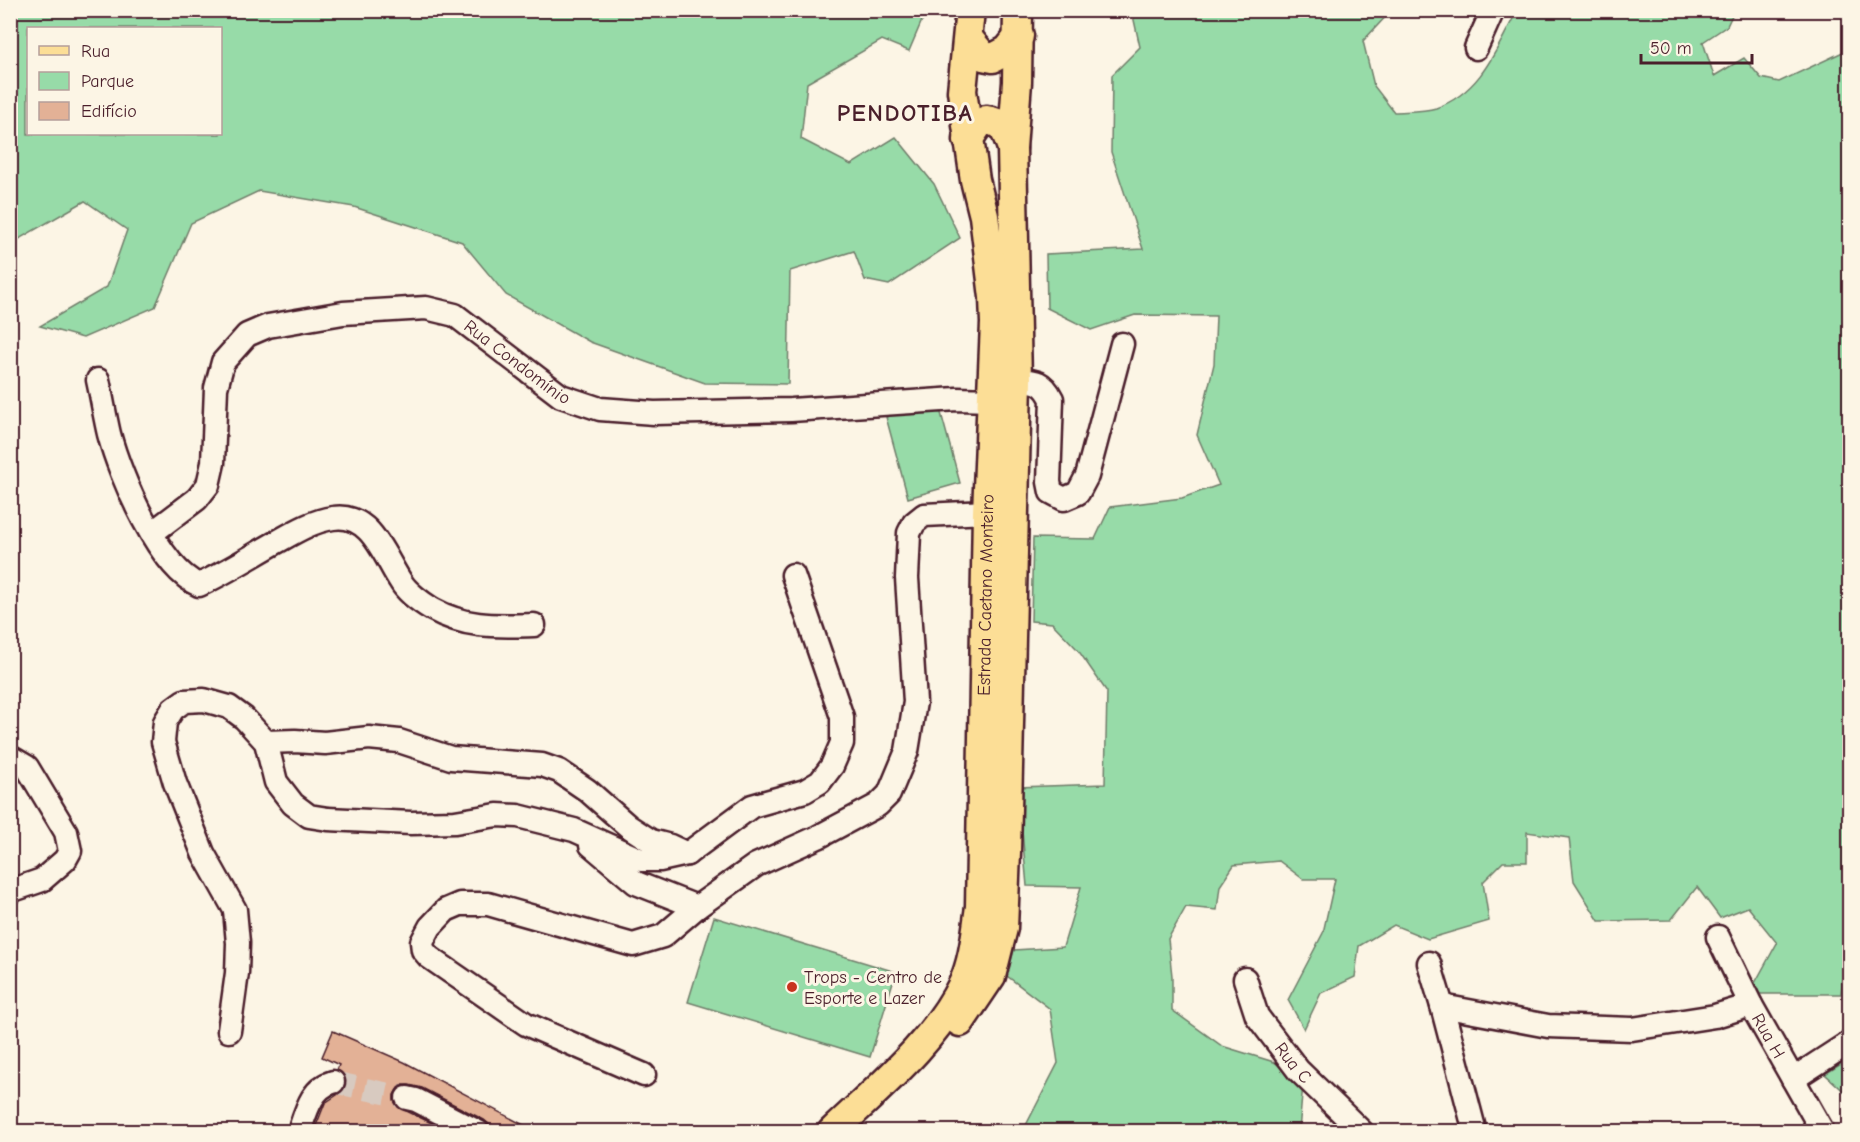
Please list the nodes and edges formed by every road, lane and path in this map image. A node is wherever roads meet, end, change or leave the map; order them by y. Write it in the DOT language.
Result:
graph roads {
  1 [pos="1494,10"];
  2 [pos="1018,23"];
  3 [pos="969,24"];
  4 [pos="1476,48"];
  5 [pos="968,140"];
  6 [pos="1012,148"];
  7 [pos="1122,344"];
  8 [pos="98,380"];
  9 [pos="1017,380"];
  10 [pos="991,400"];
  11 [pos="987,512"];
  12 [pos="152,533"];
  13 [pos="793,575"];
  14 [pos="534,625"];
  15 [pos="266,742"];
  16 [pos="10,758"];
  17 [pos="574,830"];
  18 [pos="687,854"];
  19 [pos="10,891"];
  20 [pos="697,907"];
  21 [pos="1718,937"];
  22 [pos="1429,963"];
  23 [pos="1245,979"];
  24 [pos="1751,1005"];
  25 [pos="1442,1006"];
  26 [pos="228,1031"];
  27 [pos="1850,1042"];
  28 [pos="644,1075"];
  29 [pos="1793,1079"];
  30 [pos="333,1082"];
  31 [pos="407,1098"];
  32 [pos="299,1131"];
  33 [pos="478,1131"];
  34 [pos="832,1131"];
  35 [pos="860,1131"];
  36 [pos="1362,1131"];
  37 [pos="1475,1131"];
  38 [pos="1823,1131"];
  1 -- 4 [label="street"];
  2 -- 3 [label="main road"];
  2 -- 6 [label="main road, Estrada Caetano Monteiro"];
  3 -- 5 [label="main road, Estrada Caetano Monteiro"];
  5 -- 6 [label="main road"];
  5 -- 10 [label="main road, Estrada Caetano Monteiro"];
  6 -- 9 [label="main road, Estrada Caetano Monteiro"];
  7 -- 9 [label="street"];
  8 -- 12 [label="street"];
  9 -- 35 [label="main road, Estrada Caetano Monteiro"];
  10 -- 11 [label="main road, Estrada Caetano Monteiro"];
  10 -- 12 [label="street, Rua Condomínio"];
  11 -- 20 [label="street"];
  11 -- 34 [label="main road, Estrada Caetano Monteiro"];
  12 -- 14 [label="street"];
  13 -- 18 [label="street"];
  15 -- 17 [label="street"];
  15 -- 18 [label="street"];
  15 -- 26 [label="street"];
  16 -- 19 [label="street"];
  17 -- 18 [label="street"];
  17 -- 20 [label="street"];
  20 -- 28 [label="street"];
  21 -- 24 [label="street, Rua H"];
  22 -- 25 [label="street"];
  23 -- 36 [label="street, Rua C"];
  24 -- 25 [label="street"];
  24 -- 29 [label="street, Rua H"];
  25 -- 37 [label="street"];
  27 -- 29 [label="street"];
  29 -- 38 [label="street, Rua H"];
  30 -- 32 [label="street"];
  31 -- 33 [label="street"];
}
